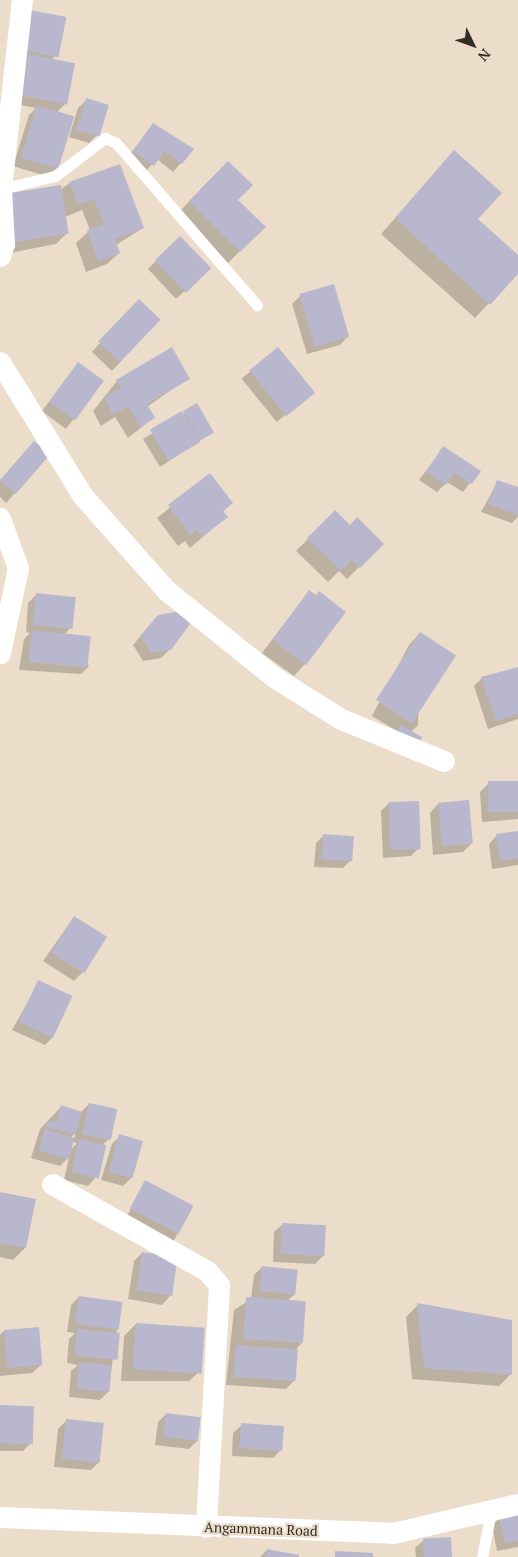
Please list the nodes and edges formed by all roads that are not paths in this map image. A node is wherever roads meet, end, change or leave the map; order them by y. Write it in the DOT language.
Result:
graph roads {
  1 [pos="22,0"];
  2 [pos="1,189"];
  3 [pos="0,256"];
  4 [pos="257,305"];
  5 [pos="0,362"];
  6 [pos="0,518"];
  7 [pos="0,653"];
  8 [pos="444,761"];
  9 [pos="52,1184"];
  10 [pos="518,1504"];
  11 [pos="491,1511"];
  12 [pos="0,1518"];
  13 [pos="206,1527"];
  14 [pos="482,1557"];
  1 -- 2 [label="street"];
  2 -- 3 [label="street"];
  2 -- 4 [label="lane"];
  5 -- 8 [label="street"];
  6 -- 7 [label="street"];
  9 -- 13 [label="street"];
  10 -- 11 [label="street, Angammana Road"];
  11 -- 13 [label="street, Angammana Road"];
  11 -- 14 [label="lane"];
  12 -- 13 [label="street, Angammana Road"];
}
